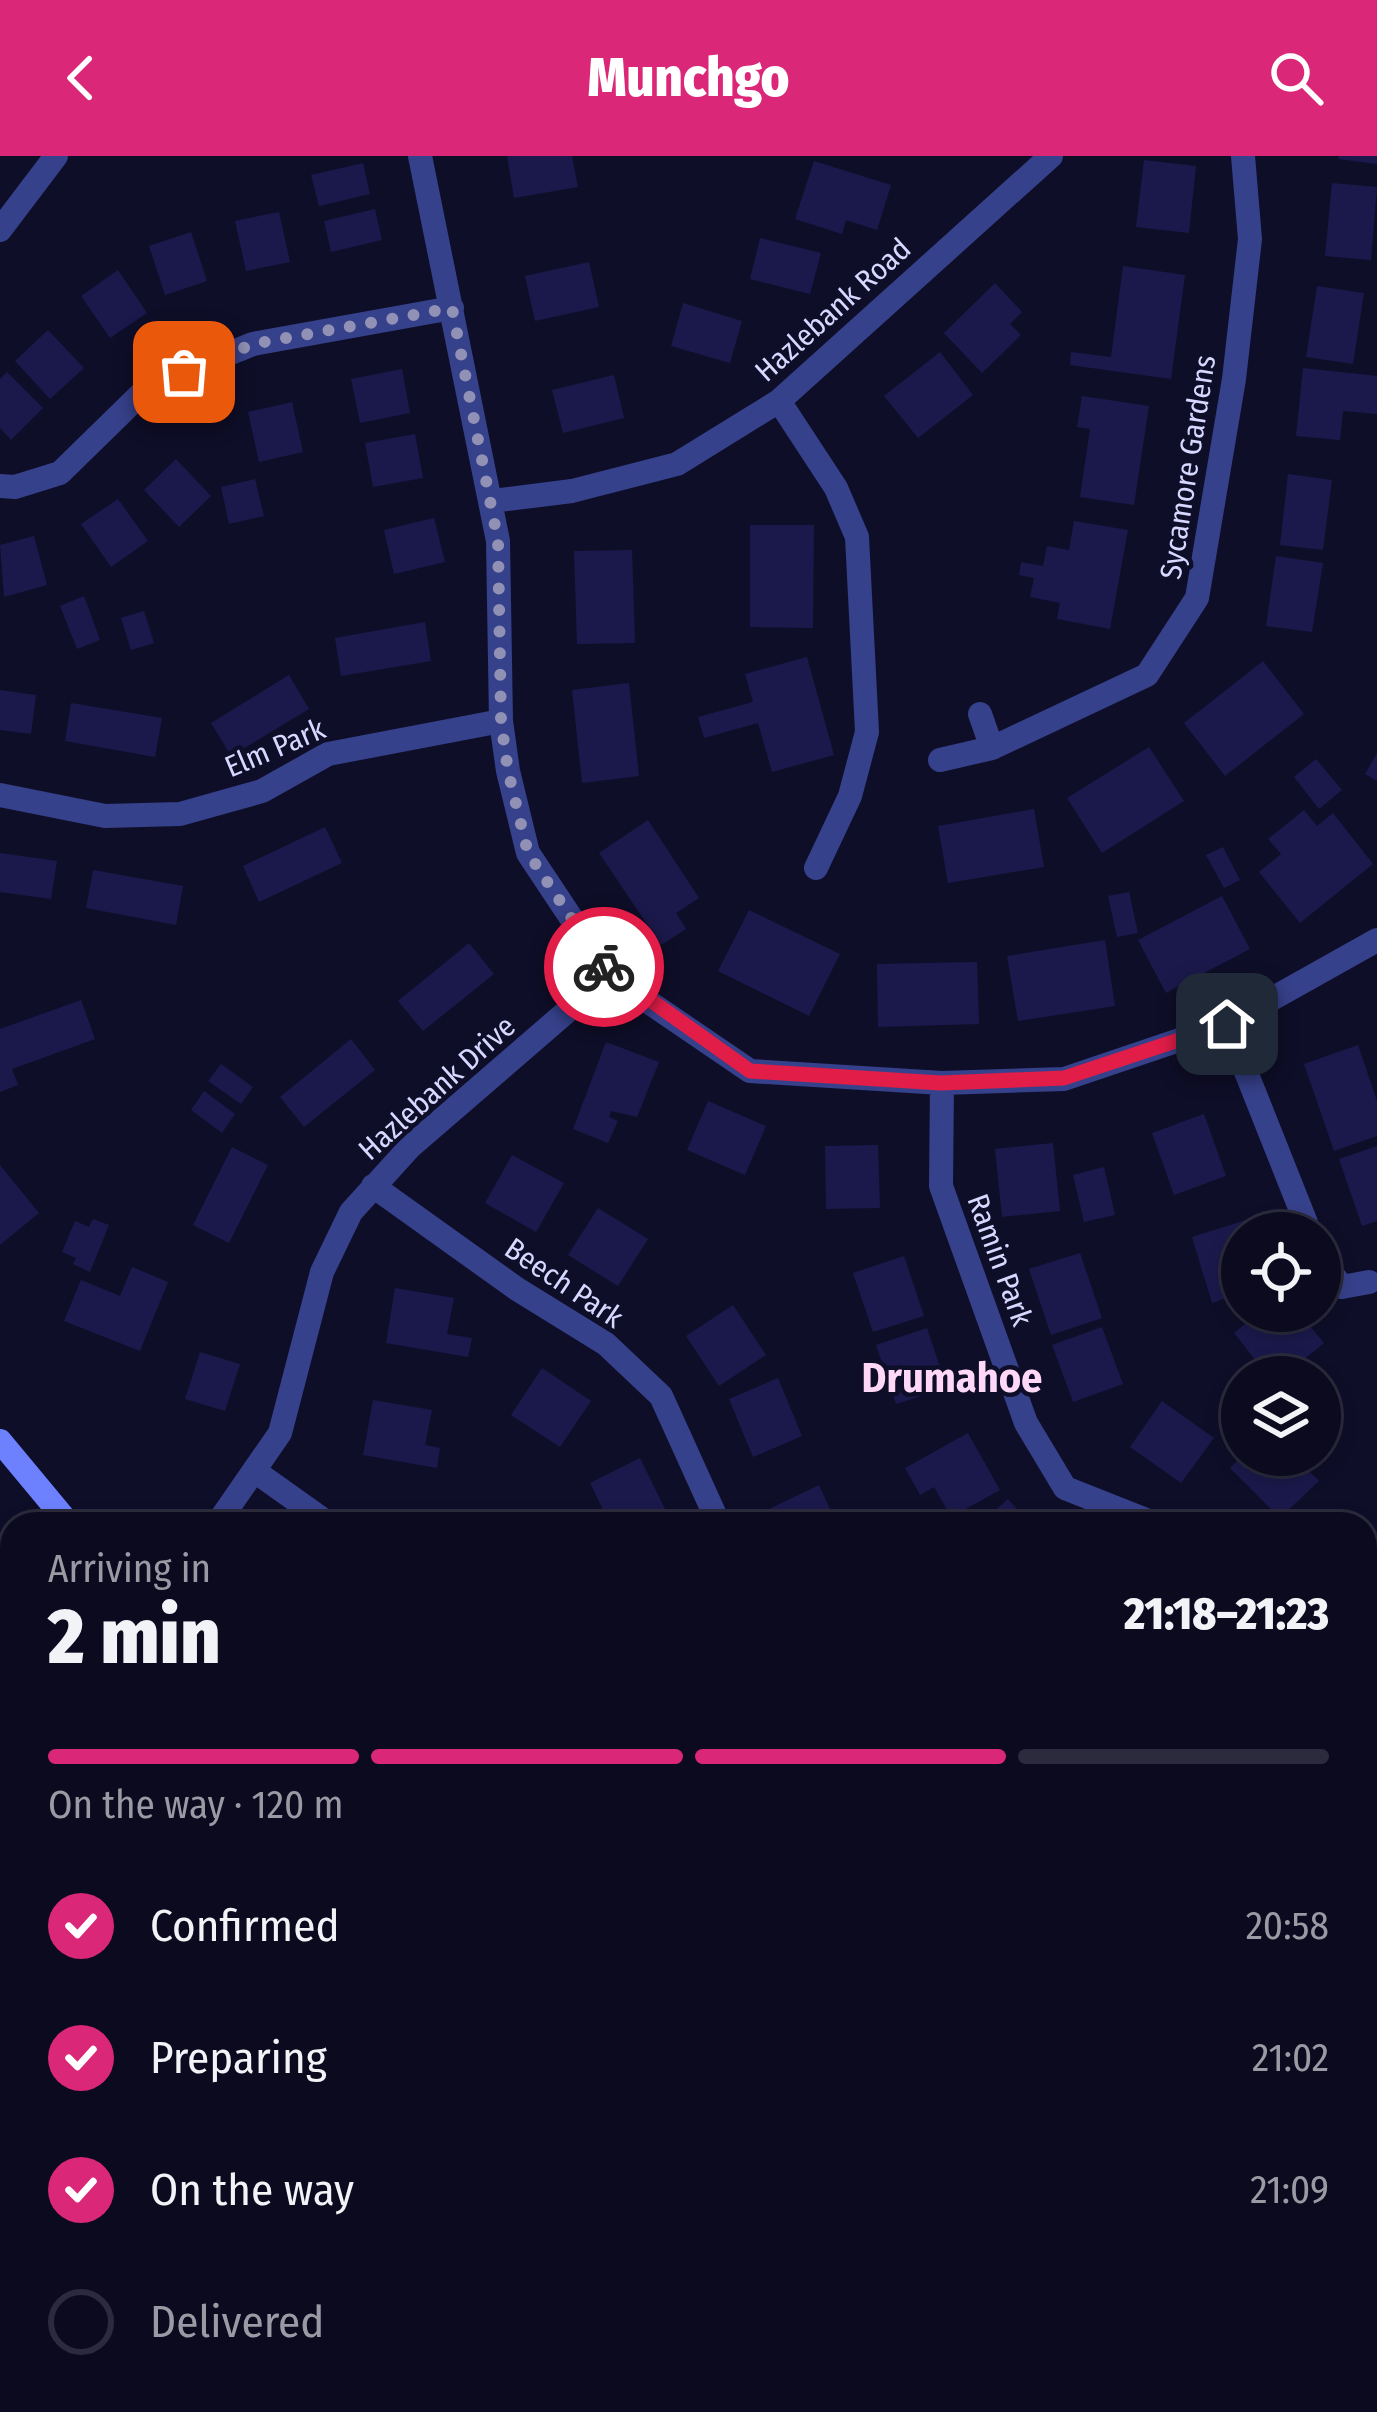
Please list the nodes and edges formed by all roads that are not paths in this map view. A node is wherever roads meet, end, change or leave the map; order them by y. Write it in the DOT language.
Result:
graph roads {
  1 [pos="56,156"];
  2 [pos="420,156"];
  3 [pos="1051,156"];
  4 [pos="1244,156"];
  5 [pos="0,230"];
  6 [pos="452,308"];
  7 [pos="778,401"];
  8 [pos="0,486"];
  9 [pos="492,501"];
  10 [pos="980,714"];
  11 [pos="501,721"];
  12 [pos="992,748"];
  13 [pos="940,760"];
  14 [pos="0,796"];
  15 [pos="816,868"];
  16 [pos="1377,940"];
  17 [pos="609,975"];
  18 [pos="1227,1024"];
  19 [pos="941,1083"];
  20 [pos="373,1186"];
  21 [pos="1302,1212"];
  22 [pos="1369,1282"];
  23 [pos="1341,1286"];
  24 [pos="0,1441"];
  25 [pos="256,1472"];
  26 [pos="59,1512"];
  27 [pos="226,1512"];
  28 [pos="311,1512"];
  29 [pos="714,1512"];
  30 [pos="1126,1512"];
  1 -- 5 [label="street"];
  2 -- 6 [label="street"];
  3 -- 7 [label="street, Hazlebank Road"];
  4 -- 12 [label="street, Sycamore Gardens"];
  6 -- 8 [label="street"];
  6 -- 9 [label="street"];
  7 -- 9 [label="street, Hazlebank Road"];
  7 -- 15 [label="street"];
  9 -- 11 [label="street"];
  10 -- 12 [label="street"];
  11 -- 14 [label="street, Elm Park"];
  11 -- 17 [label="street"];
  12 -- 13 [label="street, Sycamore Gardens"];
  16 -- 18 [label="street"];
  17 -- 19 [label="street"];
  17 -- 20 [label="street, Hazlebank Drive"];
  18 -- 19 [label="street"];
  18 -- 21 [label="street"];
  19 -- 30 [label="street, Ramin Park"];
  20 -- 25 [label="street, Hazlebank Drive"];
  20 -- 29 [label="street, Beech Park"];
  22 -- 23 [label="street"];
  24 -- 26 [label="street"];
  25 -- 27 [label="street, Hazlebank Drive"];
  25 -- 28 [label="street"];
}
